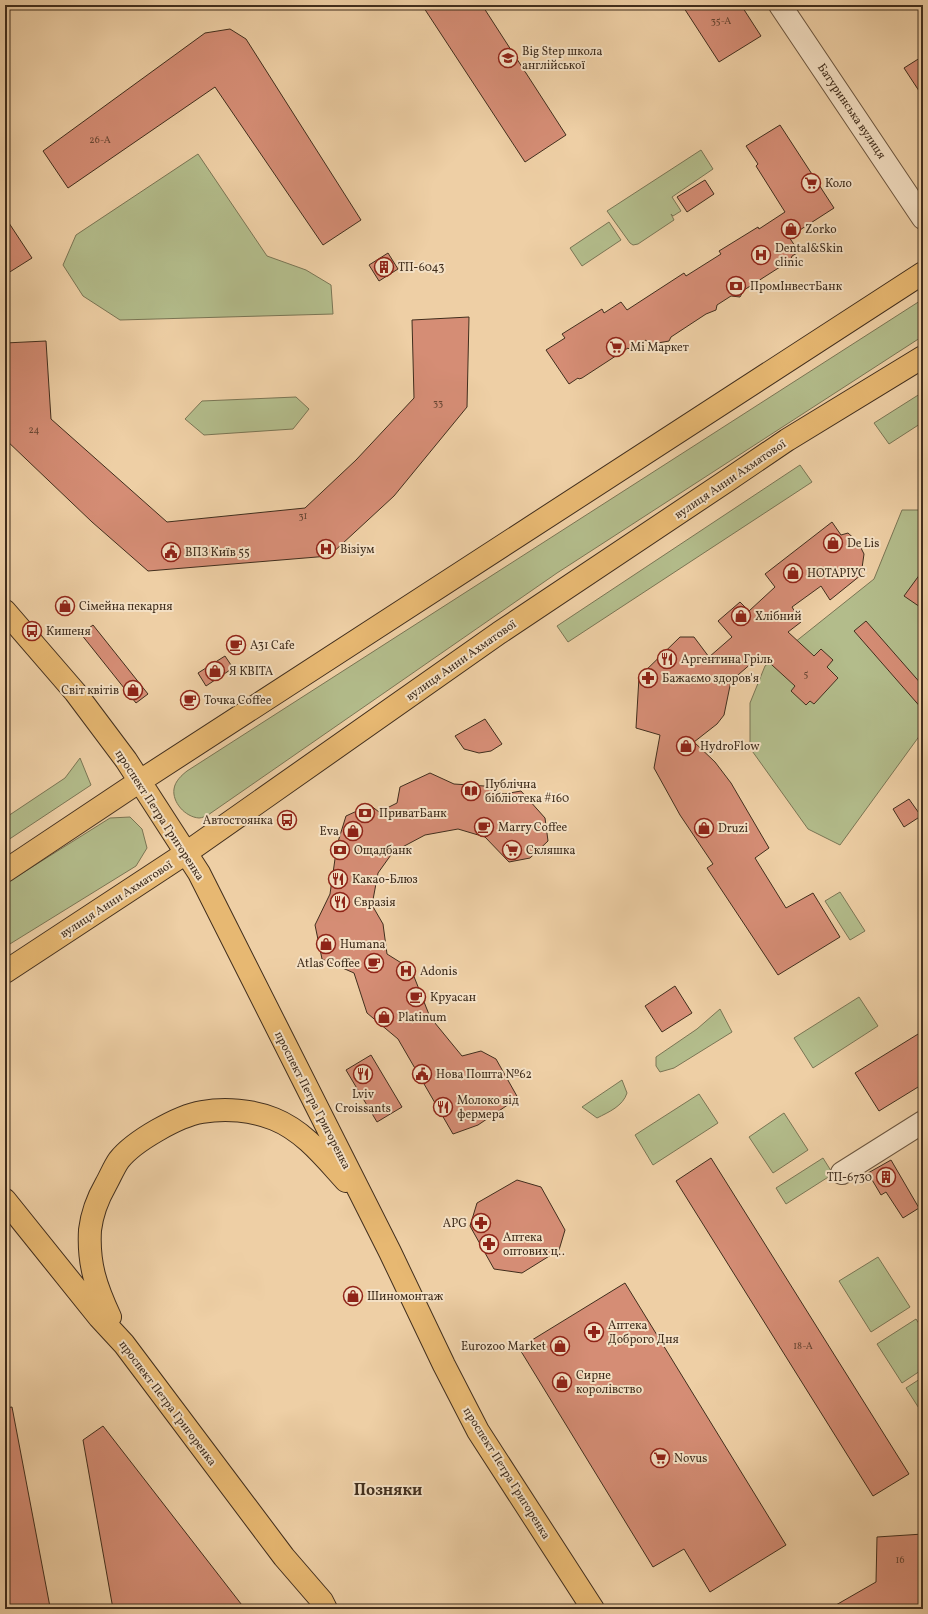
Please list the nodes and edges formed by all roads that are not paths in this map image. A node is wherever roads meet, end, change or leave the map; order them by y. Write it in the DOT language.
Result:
graph roads {
  1 [pos="780,5"];
  2 [pos="923,218"];
  3 [pos="923,272"];
  4 [pos="923,357"];
  5 [pos="5,611"];
  6 [pos="140,781"];
  7 [pos="186,853"];
  8 [pos="5,871"];
  9 [pos="5,972"];
  10 [pos="923,1122"];
  11 [pos="842,1173"];
  12 [pos="5,1200"];
  13 [pos="364,1202"];
  14 [pos="121,1341"];
  15 [pos="326,1609"];
  16 [pos="593,1609"];
  1 -- 2 [label="street, Батуринська вулиця"];
  3 -- 6 [label="main road"];
  4 -- 7 [label="main road, вулиця Анни Ахматової"];
  5 -- 6 [label="main road, проспект Петра Григоренка"];
  6 -- 7 [label="main road, проспект Петра Григоренка"];
  6 -- 8 [label="main road"];
  7 -- 9 [label="main road, вулиця Анни Ахматової"];
  7 -- 13 [label="main road, проспект Петра Григоренка"];
  10 -- 11 [label="street"];
  12 -- 14 [label="main road, проспект Петра Григоренка"];
  13 -- 14 [label="main road"];
  13 -- 16 [label="main road, проспект Петра Григоренка"];
  14 -- 15 [label="main road, проспект Петра Григоренка"];
}
